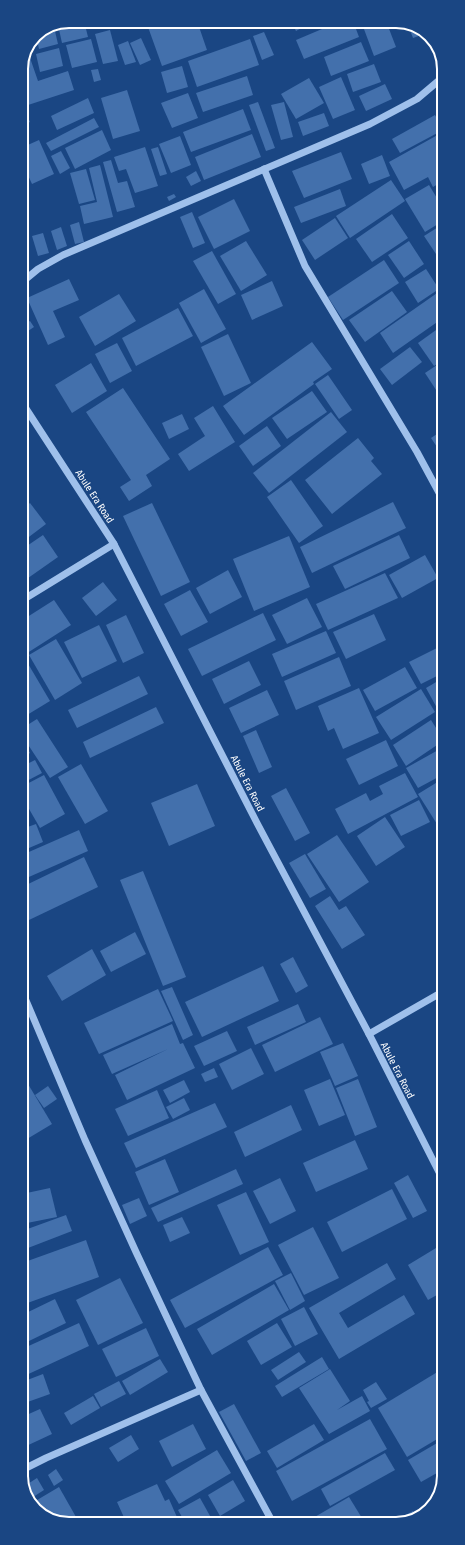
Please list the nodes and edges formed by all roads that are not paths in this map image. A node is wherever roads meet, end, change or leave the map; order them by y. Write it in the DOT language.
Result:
graph roads {
  1 [pos="437,82"];
  2 [pos="264,169"];
  3 [pos="28,277"];
  4 [pos="28,412"];
  5 [pos="437,489"];
  6 [pos="114,544"];
  7 [pos="28,597"];
  8 [pos="437,995"];
  9 [pos="28,1005"];
  10 [pos="369,1034"];
  11 [pos="437,1168"];
  12 [pos="201,1390"];
  13 [pos="28,1467"];
  14 [pos="270,1517"];
  1 -- 2 [label="street"];
  2 -- 3 [label="street"];
  2 -- 5 [label="street"];
  4 -- 6 [label="street, Abule Era Road"];
  6 -- 7 [label="street"];
  6 -- 10 [label="street, Abule Era Road"];
  8 -- 10 [label="street"];
  9 -- 12 [label="street"];
  10 -- 11 [label="street, Abule Era Road"];
  12 -- 13 [label="street"];
  12 -- 14 [label="street"];
}
